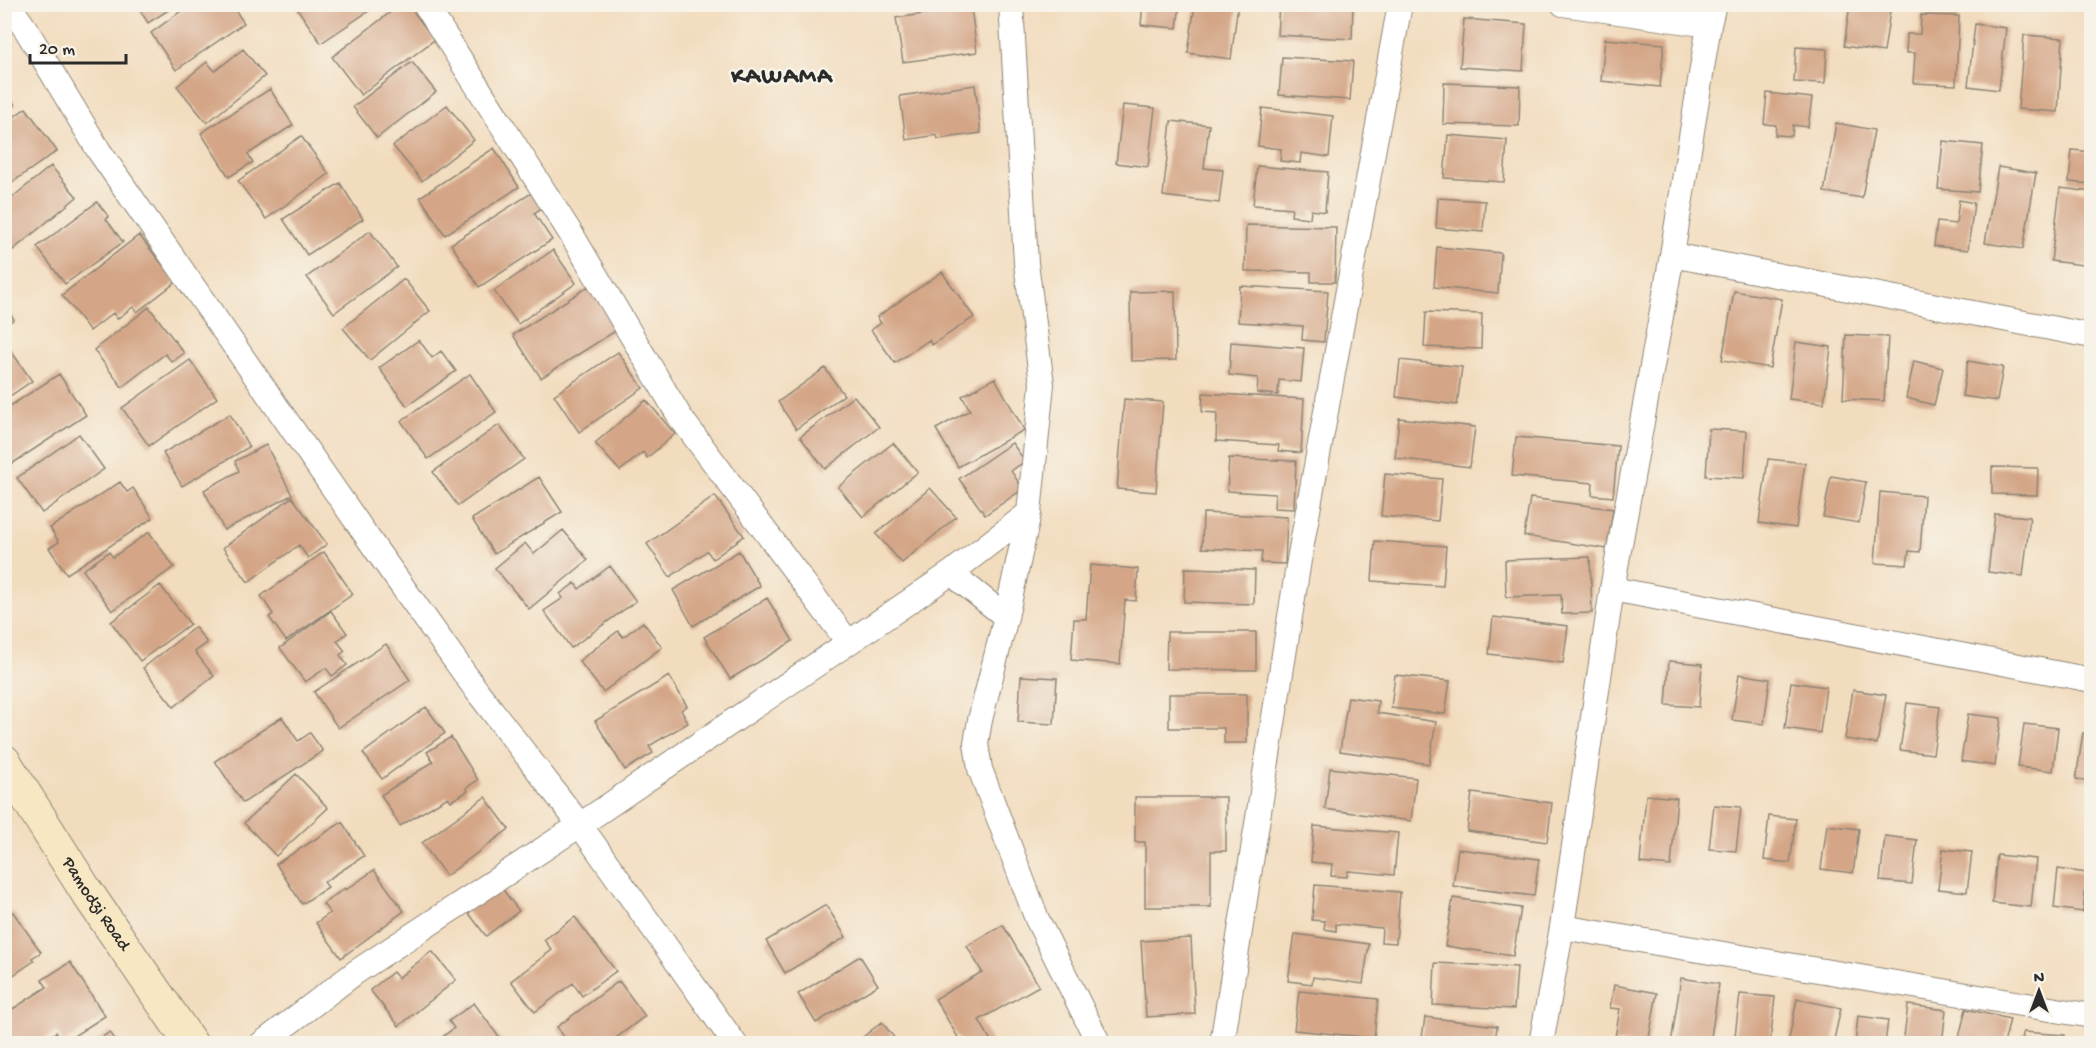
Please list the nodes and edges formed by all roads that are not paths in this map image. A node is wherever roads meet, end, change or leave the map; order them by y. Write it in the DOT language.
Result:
graph roads {
  1 [pos="8,4"];
  2 [pos="425,4"];
  3 [pos="1011,4"];
  4 [pos="1400,4"];
  5 [pos="1563,4"];
  6 [pos="1712,15"];
  7 [pos="1672,255"];
  8 [pos="2091,336"];
  9 [pos="1029,513"];
  10 [pos="951,573"];
  11 [pos="1611,589"];
  12 [pos="1006,617"];
  13 [pos="848,642"];
  14 [pos="2091,680"];
  15 [pos="4,761"];
  16 [pos="580,825"];
  17 [pos="1562,927"];
  18 [pos="2091,1017"];
  19 [pos="191,1044"];
  20 [pos="261,1044"];
  21 [pos="735,1044"];
  22 [pos="1099,1044"];
  23 [pos="1221,1044"];
  24 [pos="1541,1044"];
  1 -- 16 [label="street"];
  2 -- 13 [label="street"];
  3 -- 9 [label="street"];
  4 -- 23 [label="street"];
  5 -- 6 [label="street"];
  6 -- 7 [label="street"];
  7 -- 8 [label="street"];
  7 -- 11 [label="street"];
  9 -- 10 [label="street"];
  9 -- 12 [label="street"];
  10 -- 12 [label="street"];
  10 -- 13 [label="street"];
  11 -- 14 [label="street"];
  11 -- 17 [label="street"];
  12 -- 22 [label="street"];
  13 -- 16 [label="street"];
  15 -- 19 [label="street, Pamodzi Road"];
  16 -- 20 [label="street"];
  16 -- 21 [label="street"];
  17 -- 18 [label="street"];
  17 -- 24 [label="street"];
}
